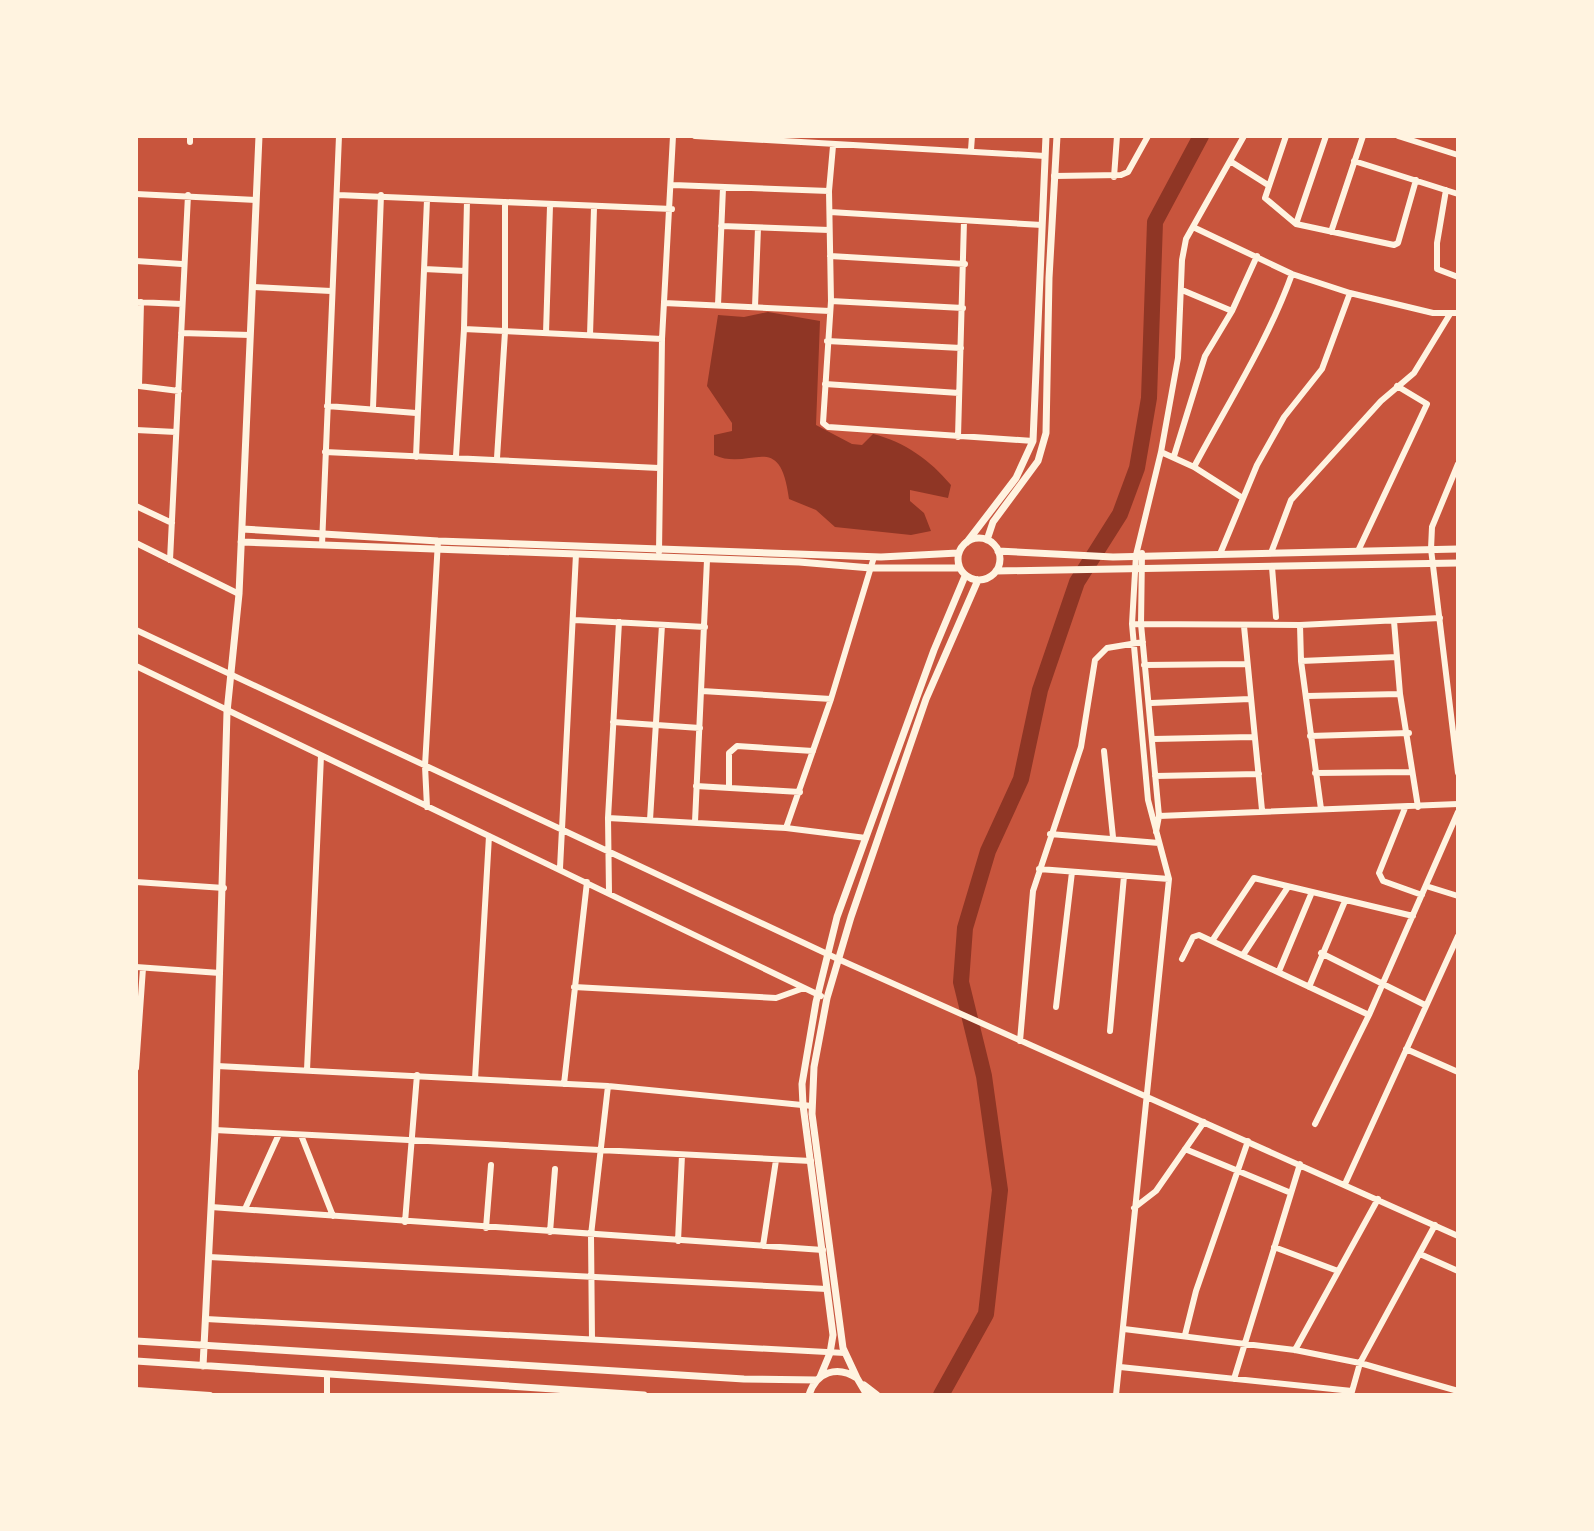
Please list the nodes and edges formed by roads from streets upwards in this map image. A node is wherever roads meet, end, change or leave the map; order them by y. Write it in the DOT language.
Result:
graph roads {
  1 [pos="259,136"];
  2 [pos="339,136"];
  3 [pos="673,136"];
  4 [pos="695,136"];
  5 [pos="972,136"];
  6 [pos="1046,136"];
  7 [pos="1057,136"];
  8 [pos="1117,136"];
  9 [pos="1148,136"];
  10 [pos="1244,136"];
  11 [pos="1286,136"];
  12 [pos="1326,136"];
  13 [pos="1363,136"];
  14 [pos="1398,136"];
  15 [pos="766,138"];
  16 [pos="833,146"];
  17 [pos="971,150"];
  18 [pos="1458,155"];
  19 [pos="1045,156"];
  20 [pos="1230,161"];
  21 [pos="1354,161"];
  22 [pos="1054,176"];
  23 [pos="1114,177"];
  24 [pos="1416,180"];
  25 [pos="673,185"];
  26 [pos="1268,185"];
  27 [pos="723,188"];
  28 [pos="1446,190"];
  29 [pos="829,191"];
  30 [pos="136,194"];
  31 [pos="1458,194"];
  32 [pos="188,195"];
  33 [pos="338,195"];
  34 [pos="381,195"];
  35 [pos="256,200"];
  36 [pos="427,200"];
  37 [pos="467,201"];
  38 [pos="505,202"];
  39 [pos="550,206"];
  40 [pos="594,208"];
  41 [pos="672,209"];
  42 [pos="830,212"];
  43 [pos="964,221"];
  44 [pos="1296,224"];
  45 [pos="1042,225"];
  46 [pos="721,226"];
  47 [pos="1193,227"];
  48 [pos="758,228"];
  49 [pos="829,230"];
  50 [pos="1331,232"];
  51 [pos="830,256"];
  52 [pos="1257,256"];
  53 [pos="136,261"];
  54 [pos="182,264"];
  55 [pos="965,264"];
  56 [pos="424,269"];
  57 [pos="465,271"];
  58 [pos="1292,274"];
  59 [pos="1458,277"];
  60 [pos="252,287"];
  61 [pos="1182,290"];
  62 [pos="331,291"];
  63 [pos="1350,293"];
  64 [pos="831,301"];
  65 [pos="138,302"];
  66 [pos="664,303"];
  67 [pos="182,304"];
  68 [pos="718,305"];
  69 [pos="755,307"];
  70 [pos="963,308"];
  71 [pos="830,311"];
  72 [pos="1232,311"];
  73 [pos="1458,313"];
  74 [pos="1450,314"];
  75 [pos="464,329"];
  76 [pos="505,332"];
  77 [pos="181,333"];
  78 [pos="546,333"];
  79 [pos="250,335"];
  80 [pos="590,335"];
  81 [pos="662,339"];
  82 [pos="827,341"];
  83 [pos="138,342"];
  84 [pos="961,348"];
  85 [pos="825,384"];
  86 [pos="138,386"];
  87 [pos="1397,386"];
  88 [pos="179,391"];
  89 [pos="959,393"];
  90 [pos="327,406"];
  91 [pos="373,408"];
  92 [pos="416,413"];
  93 [pos="136,430"];
  94 [pos="176,432"];
  95 [pos="958,437"];
  96 [pos="1033,441"];
  97 [pos="325,452"];
  98 [pos="1161,452"];
  99 [pos="456,456"];
  100 [pos="1174,456"];
  101 [pos="416,457"];
  102 [pos="497,458"];
  103 [pos="1458,464"];
  104 [pos="1194,467"];
  105 [pos="659,468"];
  106 [pos="1241,497"];
  107 [pos="136,506"];
  108 [pos="172,523"];
  109 [pos="242,529"];
  110 [pos="322,533"];
  111 [pos="987,540"];
  112 [pos="241,542"];
  113 [pos="967,542"];
  114 [pos="136,543"];
  115 [pos="322,545"];
  116 [pos="438,545"];
  117 [pos="659,548"];
  118 [pos="1431,549"];
  119 [pos="1458,549"];
  120 [pos="998,551"];
  121 [pos="1358,551"];
  122 [pos="958,553"];
  123 [pos="1271,553"];
  124 [pos="576,554"];
  125 [pos="1220,554"];
  126 [pos="1139,555"];
  127 [pos="874,557"];
  128 [pos="659,558"];
  129 [pos="170,560"];
  130 [pos="707,560"];
  131 [pos="1458,563"];
  132 [pos="1433,565"];
  133 [pos="1279,566"];
  134 [pos="871,568"];
  135 [pos="959,568"];
  136 [pos="1139,569"];
  137 [pos="996,571"];
  138 [pos="965,576"];
  139 [pos="978,580"];
  140 [pos="239,594"];
  141 [pos="1276,617"];
  142 [pos="1440,618"];
  143 [pos="575,620"];
  144 [pos="1394,621"];
  145 [pos="619,622"];
  146 [pos="1132,624"];
  147 [pos="1141,624"];
  148 [pos="662,625"];
  149 [pos="1300,625"];
  150 [pos="1244,626"];
  151 [pos="705,627"];
  152 [pos="136,630"];
  153 [pos="1143,642"];
  154 [pos="1134,644"];
  155 [pos="1397,657"];
  156 [pos="1301,661"];
  157 [pos="1247,664"];
  158 [pos="1144,665"];
  159 [pos="136,666"];
  160 [pos="229,674"];
  161 [pos="702,691"];
  162 [pos="1400,694"];
  163 [pos="1307,696"];
  164 [pos="831,699"];
  165 [pos="1250,699"];
  166 [pos="1151,703"];
  167 [pos="227,712"];
  168 [pos="613,722"];
  169 [pos="656,725"];
  170 [pos="700,728"];
  171 [pos="1409,733"];
  172 [pos="1310,736"];
  173 [pos="1253,737"];
  174 [pos="1153,739"];
  175 [pos="813,751"];
  176 [pos="1104,751"];
  177 [pos="321,756"];
  178 [pos="425,766"];
  179 [pos="1412,772"];
  180 [pos="1315,773"];
  181 [pos="1458,773"];
  182 [pos="1259,774"];
  183 [pos="1155,776"];
  184 [pos="696,786"];
  185 [pos="729,786"];
  186 [pos="800,792"];
  187 [pos="1458,804"];
  188 [pos="427,807"];
  189 [pos="1418,807"];
  190 [pos="1405,808"];
  191 [pos="1321,809"];
  192 [pos="1262,810"];
  193 [pos="1458,812"];
  194 [pos="1159,816"];
  195 [pos="608,818"];
  196 [pos="650,820"];
  197 [pos="695,822"];
  198 [pos="786,828"];
  199 [pos="563,830"];
  200 [pos="1156,832"];
  201 [pos="1050,834"];
  202 [pos="489,836"];
  203 [pos="1113,837"];
  204 [pos="866,838"];
  205 [pos="1159,843"];
  206 [pos="609,853"];
  207 [pos="560,868"];
  208 [pos="1039,869"];
  209 [pos="1072,872"];
  210 [pos="1124,876"];
  211 [pos="1169,879"];
  212 [pos="136,882"];
  213 [pos="587,882"];
  214 [pos="1426,886"];
  215 [pos="1288,887"];
  216 [pos="224,888"];
  217 [pos="1312,892"];
  218 [pos="609,893"];
  219 [pos="1422,895"];
  220 [pos="1458,896"];
  221 [pos="1345,901"];
  222 [pos="1413,916"];
  223 [pos="1458,936"];
  224 [pos="1212,941"];
  225 [pos="827,951"];
  226 [pos="1321,953"];
  227 [pos="1243,955"];
  228 [pos="838,959"];
  229 [pos="1182,959"];
  230 [pos="140,968"];
  231 [pos="1279,971"];
  232 [pos="220,973"];
  233 [pos="1381,985"];
  234 [pos="574,987"];
  235 [pos="1309,987"];
  236 [pos="805,988"];
  237 [pos="818,994"];
  238 [pos="827,998"];
  239 [pos="1425,1005"];
  240 [pos="1056,1007"];
  241 [pos="1369,1015"];
  242 [pos="1110,1031"];
  243 [pos="1020,1041"];
  244 [pos="1406,1049"];
  245 [pos="136,1058"];
  246 [pos="217,1066"];
  247 [pos="136,1068"];
  248 [pos="307,1070"];
  249 [pos="1458,1072"];
  250 [pos="417,1075"];
  251 [pos="475,1079"];
  252 [pos="564,1084"];
  253 [pos="608,1086"];
  254 [pos="1148,1096"];
  255 [pos="803,1105"];
  256 [pos="812,1106"];
  257 [pos="1204,1122"];
  258 [pos="1315,1124"];
  259 [pos="215,1130"];
  260 [pos="279,1134"];
  261 [pos="301,1135"];
  262 [pos="1248,1141"];
  263 [pos="411,1142"];
  264 [pos="1185,1149"];
  265 [pos="602,1151"];
  266 [pos="682,1155"];
  267 [pos="776,1160"];
  268 [pos="811,1161"];
  269 [pos="1300,1164"];
  270 [pos="491,1165"];
  271 [pos="555,1169"];
  272 [pos="1238,1171"];
  273 [pos="1345,1184"];
  274 [pos="1291,1193"];
  275 [pos="1378,1199"];
  276 [pos="211,1207"];
  277 [pos="1134,1208"];
  278 [pos="245,1209"];
  279 [pos="333,1216"];
  280 [pos="405,1222"];
  281 [pos="1435,1225"];
  282 [pos="486,1228"];
  283 [pos="550,1232"];
  284 [pos="591,1235"];
  285 [pos="1458,1236"];
  286 [pos="678,1241"];
  287 [pos="763,1246"];
  288 [pos="1274,1247"];
  289 [pos="823,1250"];
  290 [pos="1420,1254"];
  291 [pos="209,1257"];
  292 [pos="1338,1271"];
  293 [pos="1458,1271"];
  294 [pos="589,1277"];
  295 [pos="827,1289"];
  296 [pos="206,1319"];
  297 [pos="1124,1329"];
  298 [pos="1185,1335"];
  299 [pos="592,1339"];
  300 [pos="136,1341"];
  301 [pos="1245,1342"];
  302 [pos="205,1345"];
  303 [pos="1295,1350"];
  304 [pos="830,1353"];
  305 [pos="845,1353"];
  306 [pos="136,1361"];
  307 [pos="1360,1363"];
  308 [pos="203,1366"];
  309 [pos="1120,1367"];
  310 [pos="327,1375"];
  311 [pos="818,1378"];
  312 [pos="1234,1379"];
  313 [pos="860,1381"];
  314 [pos="136,1390"];
  315 [pos="1458,1391"];
  316 [pos="535,1392"];
  317 [pos="151,1393"];
  318 [pos="1352,1393"];
  319 [pos="210,1395"];
  320 [pos="327,1395"];
  321 [pos="644,1395"];
  322 [pos="809,1395"];
  323 [pos="867,1395"];
  324 [pos="877,1395"];
  325 [pos="1116,1395"];
  1 -- 35 [label="street"];
  2 -- 33 [label="street"];
  3 -- 25 [label="street"];
  4 -- 15 [label="street"];
  5 -- 17 [label="street"];
  6 -- 19 [label="street"];
  7 -- 22 [label="street"];
  8 -- 23 [label="street"];
  9 -- 23 [label="street"];
  10 -- 20 [label="street"];
  11 -- 26 [label="street"];
  12 -- 44 [label="street"];
  13 -- 21 [label="street"];
  14 -- 18 [label="street"];
  15 -- 16 [label="street"];
  16 -- 17 [label="street"];
  16 -- 29 [label="street"];
  17 -- 19 [label="street"];
  19 -- 45 [label="street"];
  20 -- 26 [label="street"];
  20 -- 47 [label="street"];
  21 -- 24 [label="street"];
  21 -- 50 [label="street"];
  22 -- 23 [label="street"];
  22 -- 111 [label="street"];
  24 -- 28 [label="street"];
  24 -- 50 [label="street"];
  25 -- 27 [label="street"];
  25 -- 41 [label="street"];
  26 -- 44 [label="street"];
  27 -- 29 [label="street"];
  27 -- 46 [label="street"];
  28 -- 31 [label="street"];
  28 -- 59 [label="street"];
  29 -- 42 [label="street"];
  30 -- 32 [label="street"];
  32 -- 35 [label="street"];
  32 -- 54 [label="street"];
  33 -- 34 [label="street"];
  33 -- 62 [label="street"];
  34 -- 36 [label="street"];
  34 -- 91 [label="street"];
  35 -- 60 [label="street"];
  36 -- 37 [label="street"];
  36 -- 56 [label="street"];
  37 -- 38 [label="street"];
  37 -- 57 [label="street"];
  38 -- 39 [label="street"];
  38 -- 76 [label="street"];
  39 -- 40 [label="street"];
  39 -- 78 [label="street"];
  40 -- 41 [label="street"];
  40 -- 80 [label="street"];
  41 -- 66 [label="street"];
  42 -- 43 [label="street"];
  42 -- 49 [label="street"];
  43 -- 45 [label="street"];
  43 -- 55 [label="street"];
  44 -- 50 [label="street"];
  45 -- 96 [label="street"];
  46 -- 48 [label="street"];
  46 -- 68 [label="street"];
  47 -- 52 [label="street"];
  47 -- 61 [label="street"];
  48 -- 49 [label="street"];
  48 -- 69 [label="street"];
  49 -- 51 [label="street"];
  51 -- 55 [label="street"];
  51 -- 64 [label="street"];
  52 -- 58 [label="street"];
  52 -- 72 [label="street"];
  53 -- 54 [label="street"];
  54 -- 67 [label="street"];
  55 -- 70 [label="street"];
  56 -- 57 [label="street"];
  56 -- 92 [label="street"];
  57 -- 75 [label="street"];
  58 -- 63 [label="street"];
  58 -- 104 [label="street"];
  60 -- 62 [label="street"];
  60 -- 79 [label="street"];
  61 -- 72 [label="street"];
  61 -- 98 [label="street"];
  62 -- 90 [label="street"];
  63 -- 74 [label="street"];
  63 -- 106 [label="street"];
  64 -- 70 [label="street"];
  64 -- 71 [label="street"];
  65 -- 67 [label="street"];
  65 -- 83 [label="street"];
  66 -- 68 [label="street"];
  66 -- 81 [label="street"];
  67 -- 77 [label="street"];
  68 -- 69 [label="street"];
  69 -- 71 [label="street"];
  70 -- 84 [label="street"];
  71 -- 82 [label="street"];
  72 -- 100 [label="street"];
  73 -- 74 [label="street"];
  74 -- 87 [label="street"];
  75 -- 76 [label="street"];
  75 -- 99 [label="street"];
  76 -- 78 [label="street"];
  76 -- 102 [label="street"];
  77 -- 79 [label="street"];
  77 -- 88 [label="street"];
  78 -- 80 [label="street"];
  79 -- 109 [label="street"];
  80 -- 81 [label="street"];
  81 -- 105 [label="street"];
  82 -- 84 [label="street"];
  82 -- 85 [label="street"];
  83 -- 86 [label="street"];
  84 -- 89 [label="street"];
  85 -- 89 [label="street"];
  85 -- 95 [label="street"];
  86 -- 88 [label="street"];
  87 -- 121 [label="street"];
  87 -- 123 [label="street"];
  88 -- 94 [label="street"];
  89 -- 95 [label="street"];
  90 -- 91 [label="street"];
  90 -- 97 [label="street"];
  91 -- 92 [label="street"];
  92 -- 101 [label="street"];
  93 -- 94 [label="street"];
  94 -- 108 [label="street"];
  95 -- 96 [label="street"];
  96 -- 113 [label="street"];
  97 -- 101 [label="street"];
  97 -- 110 [label="street"];
  98 -- 100 [label="street"];
  98 -- 126 [label="street"];
  99 -- 101 [label="street"];
  99 -- 102 [label="street"];
  100 -- 104 [label="street"];
  102 -- 105 [label="street"];
  103 -- 118 [label="street"];
  104 -- 106 [label="street"];
  105 -- 117 [label="street"];
  106 -- 125 [label="street"];
  107 -- 108 [label="street"];
  108 -- 129 [label="street"];
  109 -- 110 [label="street"];
  109 -- 112 [label="street"];
  110 -- 115 [label="street"];
  110 -- 116 [label="street"];
  111 -- 113 [label="street"];
  111 -- 120 [label="street"];
  112 -- 115 [label="street"];
  112 -- 140 [label="street"];
  113 -- 122 [label="street"];
  114 -- 129 [label="street"];
  115 -- 116 [label="street"];
  116 -- 117 [label="street"];
  116 -- 124 [label="street"];
  116 -- 178 [label="street"];
  117 -- 127 [label="street"];
  117 -- 128 [label="street"];
  118 -- 119 [label="street"];
  118 -- 121 [label="street"];
  118 -- 132 [label="street"];
  120 -- 126 [label="street"];
  120 -- 137 [label="street"];
  121 -- 123 [label="street"];
  122 -- 127 [label="street"];
  122 -- 135 [label="street"];
  123 -- 125 [label="street"];
  124 -- 128 [label="street"];
  124 -- 143 [label="street"];
  125 -- 126 [label="street"];
  126 -- 136 [label="street"];
  127 -- 134 [label="street"];
  128 -- 130 [label="street"];
  129 -- 140 [label="street"];
  130 -- 134 [label="street"];
  130 -- 151 [label="street"];
  131 -- 132 [label="street"];
  132 -- 133 [label="street"];
  132 -- 142 [label="street"];
  133 -- 136 [label="street"];
  133 -- 141 [label="street"];
  134 -- 135 [label="street"];
  134 -- 164 [label="street"];
  135 -- 138 [label="street"];
  136 -- 137 [label="street"];
  136 -- 146 [label="street"];
  136 -- 147 [label="street"];
  137 -- 139 [label="street"];
  138 -- 139 [label="street"];
  138 -- 204 [label="street"];
  139 -- 228 [label="street"];
  140 -- 160 [label="street"];
  142 -- 144 [label="street"];
  142 -- 181 [label="street"];
  143 -- 145 [label="street"];
  143 -- 199 [label="street"];
  144 -- 149 [label="street"];
  144 -- 155 [label="street"];
  145 -- 148 [label="street"];
  145 -- 168 [label="street"];
  146 -- 147 [label="street"];
  146 -- 154 [label="street"];
  147 -- 150 [label="street"];
  147 -- 153 [label="street"];
  148 -- 151 [label="street"];
  148 -- 169 [label="street"];
  149 -- 150 [label="street"];
  149 -- 156 [label="street"];
  150 -- 157 [label="street"];
  151 -- 161 [label="street"];
  152 -- 160 [label="street"];
  153 -- 154 [label="street"];
  153 -- 158 [label="street"];
  154 -- 200 [label="street"];
  154 -- 201 [label="street"];
  155 -- 156 [label="street"];
  155 -- 162 [label="street"];
  156 -- 163 [label="street"];
  157 -- 158 [label="street"];
  157 -- 165 [label="street"];
  158 -- 166 [label="street"];
  159 -- 167 [label="street"];
  160 -- 167 [label="street"];
  160 -- 178 [label="street"];
  161 -- 164 [label="street"];
  161 -- 170 [label="street"];
  162 -- 163 [label="street"];
  162 -- 171 [label="street"];
  163 -- 172 [label="street"];
  164 -- 175 [label="street"];
  165 -- 166 [label="street"];
  165 -- 173 [label="street"];
  166 -- 174 [label="street"];
  167 -- 177 [label="street"];
  167 -- 216 [label="street"];
  168 -- 169 [label="street"];
  168 -- 195 [label="street"];
  169 -- 170 [label="street"];
  169 -- 196 [label="street"];
  170 -- 184 [label="street"];
  171 -- 172 [label="street"];
  171 -- 179 [label="street"];
  172 -- 180 [label="street"];
  173 -- 174 [label="street"];
  173 -- 182 [label="street"];
  174 -- 183 [label="street"];
  175 -- 185 [label="street"];
  175 -- 186 [label="street"];
  176 -- 203 [label="street"];
  177 -- 188 [label="street"];
  177 -- 248 [label="street"];
  178 -- 188 [label="street"];
  178 -- 199 [label="street"];
  179 -- 180 [label="street"];
  179 -- 189 [label="street"];
  180 -- 191 [label="street"];
  182 -- 183 [label="street"];
  182 -- 192 [label="street"];
  183 -- 194 [label="street"];
  184 -- 185 [label="street"];
  184 -- 197 [label="street"];
  185 -- 186 [label="street"];
  186 -- 198 [label="street"];
  187 -- 189 [label="street"];
  188 -- 202 [label="street"];
  189 -- 190 [label="street"];
  190 -- 191 [label="street"];
  190 -- 219 [label="street"];
  191 -- 192 [label="street"];
  192 -- 194 [label="street"];
  193 -- 214 [label="street"];
  194 -- 200 [label="street"];
  195 -- 196 [label="street"];
  195 -- 206 [label="street"];
  196 -- 197 [label="street"];
  197 -- 198 [label="street"];
  198 -- 204 [label="street"];
  199 -- 206 [label="street"];
  199 -- 207 [label="street"];
  200 -- 205 [label="street"];
  201 -- 203 [label="street"];
  201 -- 208 [label="street"];
  202 -- 207 [label="street"];
  202 -- 251 [label="street"];
  203 -- 205 [label="street"];
  204 -- 225 [label="street"];
  205 -- 211 [label="street"];
  206 -- 218 [label="street"];
  206 -- 225 [label="street"];
  207 -- 213 [label="street"];
  208 -- 209 [label="street"];
  208 -- 243 [label="street"];
  209 -- 210 [label="street"];
  209 -- 240 [label="street"];
  210 -- 211 [label="street"];
  210 -- 242 [label="street"];
  211 -- 254 [label="street"];
  212 -- 216 [label="street"];
  213 -- 218 [label="street"];
  213 -- 234 [label="street"];
  214 -- 219 [label="street"];
  214 -- 220 [label="street"];
  215 -- 217 [label="street"];
  215 -- 224 [label="street"];
  215 -- 227 [label="street"];
  216 -- 232 [label="street"];
  217 -- 221 [label="street"];
  217 -- 231 [label="street"];
  218 -- 236 [label="street"];
  219 -- 222 [label="street"];
  221 -- 222 [label="street"];
  221 -- 226 [label="street"];
  222 -- 233 [label="street"];
  223 -- 239 [label="street"];
  224 -- 227 [label="street"];
  224 -- 229 [label="street"];
  225 -- 228 [label="street"];
  225 -- 237 [label="street"];
  226 -- 233 [label="street"];
  226 -- 235 [label="street"];
  227 -- 231 [label="street"];
  228 -- 238 [label="street"];
  228 -- 243 [label="street"];
  230 -- 232 [label="street"];
  230 -- 245 [label="street"];
  231 -- 235 [label="street"];
  232 -- 246 [label="street"];
  233 -- 239 [label="street"];
  233 -- 241 [label="street"];
  234 -- 236 [label="street"];
  234 -- 252 [label="street"];
  235 -- 241 [label="street"];
  236 -- 237 [label="street"];
  237 -- 238 [label="street"];
  237 -- 255 [label="street"];
  238 -- 256 [label="street"];
  239 -- 244 [label="street"];
  241 -- 258 [label="street"];
  243 -- 254 [label="street"];
  244 -- 249 [label="street"];
  244 -- 273 [label="street"];
  245 -- 247 [label="street"];
  246 -- 248 [label="street"];
  246 -- 259 [label="street"];
  248 -- 250 [label="street"];
  250 -- 251 [label="street"];
  250 -- 263 [label="street"];
  251 -- 252 [label="street"];
  252 -- 253 [label="street"];
  253 -- 255 [label="street"];
  253 -- 265 [label="street"];
  254 -- 257 [label="street"];
  254 -- 277 [label="street"];
  255 -- 256 [label="street"];
  255 -- 268 [label="street"];
  256 -- 305 [label="street"];
  257 -- 262 [label="street"];
  257 -- 264 [label="street"];
  259 -- 260 [label="street"];
  259 -- 276 [label="street"];
  260 -- 261 [label="street"];
  260 -- 278 [label="street"];
  261 -- 263 [label="street"];
  261 -- 279 [label="street"];
  262 -- 269 [label="street"];
  262 -- 272 [label="street"];
  263 -- 265 [label="street"];
  263 -- 280 [label="street"];
  264 -- 272 [label="street"];
  264 -- 277 [label="street"];
  265 -- 266 [label="street"];
  265 -- 284 [label="street"];
  266 -- 267 [label="street"];
  266 -- 286 [label="street"];
  267 -- 268 [label="street"];
  267 -- 287 [label="street"];
  268 -- 289 [label="street"];
  269 -- 273 [label="street"];
  269 -- 274 [label="street"];
  270 -- 282 [label="street"];
  271 -- 283 [label="street"];
  272 -- 274 [label="street"];
  272 -- 298 [label="street"];
  273 -- 275 [label="street"];
  274 -- 288 [label="street"];
  275 -- 281 [label="street"];
  275 -- 292 [label="street"];
  276 -- 278 [label="street"];
  276 -- 291 [label="street"];
  277 -- 297 [label="street"];
  278 -- 279 [label="street"];
  279 -- 280 [label="street"];
  280 -- 282 [label="street"];
  281 -- 285 [label="street"];
  281 -- 290 [label="street"];
  282 -- 283 [label="street"];
  283 -- 284 [label="street"];
  284 -- 286 [label="street"];
  284 -- 294 [label="street"];
  286 -- 287 [label="street"];
  287 -- 289 [label="street"];
  288 -- 292 [label="street"];
  288 -- 301 [label="street"];
  289 -- 295 [label="street"];
  290 -- 293 [label="street"];
  290 -- 307 [label="street"];
  291 -- 294 [label="street"];
  291 -- 296 [label="street"];
  292 -- 303 [label="street"];
  294 -- 295 [label="street"];
  294 -- 299 [label="street"];
  295 -- 304 [label="street"];
  296 -- 299 [label="street"];
  296 -- 302 [label="street"];
  297 -- 298 [label="street"];
  297 -- 309 [label="street"];
  298 -- 301 [label="street"];
  299 -- 304 [label="street"];
  300 -- 302 [label="street"];
  301 -- 303 [label="street"];
  301 -- 312 [label="street"];
  302 -- 308 [label="street"];
  302 -- 311 [label="street"];
  303 -- 307 [label="street"];
  304 -- 305 [label="street"];
  304 -- 311 [label="street"];
  305 -- 313 [label="street"];
  306 -- 308 [label="street"];
  307 -- 315 [label="street"];
  307 -- 318 [label="street"];
  308 -- 310 [label="street"];
  309 -- 312 [label="street"];
  309 -- 325 [label="street"];
  310 -- 316 [label="street"];
  310 -- 320 [label="street"];
  311 -- 313 [label="street"];
  311 -- 322 [label="street"];
  312 -- 318 [label="street"];
  313 -- 323 [label="street"];
  313 -- 324 [label="street"];
  314 -- 317 [label="street"];
  316 -- 321 [label="street"];
  317 -- 319 [label="street"];
}
